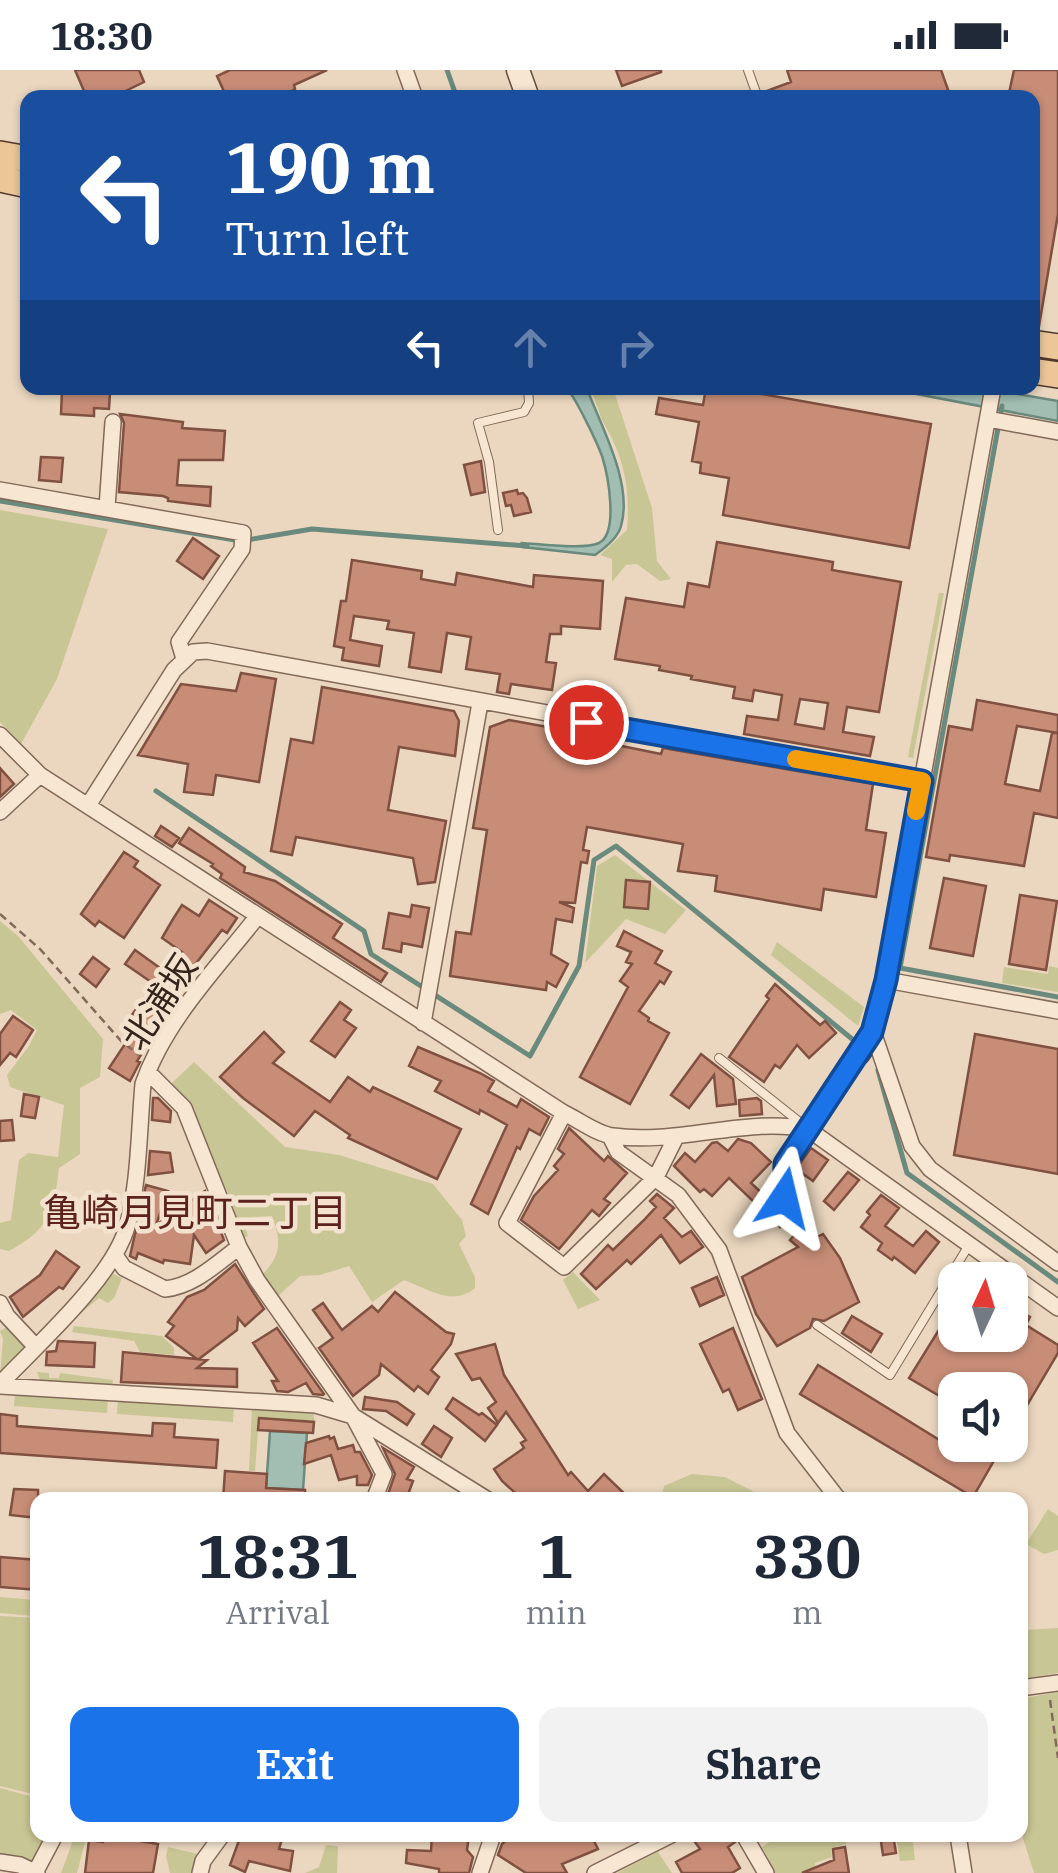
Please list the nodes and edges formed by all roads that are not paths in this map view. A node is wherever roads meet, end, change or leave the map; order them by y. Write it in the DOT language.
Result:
graph roads {
  1 [pos="528,395"];
  2 [pos="992,395"];
  3 [pos="988,414"];
  4 [pos="113,422"];
  5 [pos="1058,432"];
  6 [pos="0,490"];
  7 [pos="107,508"];
  8 [pos="498,530"];
  9 [pos="184,659"];
  10 [pos="480,702"];
  11 [pos="0,735"];
  12 [pos="40,775"];
  13 [pos="922,781"];
  14 [pos="89,804"];
  15 [pos="0,812"];
  16 [pos="257,917"];
  17 [pos="886,980"];
  18 [pos="1058,1011"];
  19 [pos="424,1022"];
  20 [pos="866,1043"];
  21 [pos="720,1058"];
  22 [pos="149,1067"];
  23 [pos="564,1113"];
  24 [pos="808,1129"];
  25 [pos="610,1136"];
  26 [pos="676,1136"];
  27 [pos="656,1177"];
  28 [pos="784,1198"];
  29 [pos="969,1244"];
  30 [pos="239,1247"];
  31 [pos="116,1255"];
  32 [pos="1058,1262"];
  33 [pos="0,1303"];
  34 [pos="1058,1308"];
  35 [pos="816,1325"];
  36 [pos="36,1347"];
  37 [pos="0,1386"];
  38 [pos="352,1416"];
  39 [pos="377,1492"];
  40 [pos="475,1492"];
  41 [pos="832,1492"];
  42 [pos="1053,1684"];
  43 [pos="1028,1687"];
  44 [pos="51,1842"];
  45 [pos="217,1842"];
  46 [pos="484,1842"];
  47 [pos="490,1842"];
  48 [pos="646,1842"];
  49 [pos="748,1842"];
  50 [pos="959,1842"];
  51 [pos="484,1855"];
  52 [pos="0,1862"];
  53 [pos="36,1872"];
  54 [pos="200,1873"];
  55 [pos="480,1873"];
  56 [pos="596,1873"];
  57 [pos="766,1873"];
  58 [pos="964,1873"];
  1 -- 8 [label="lane"];
  2 -- 3 [label="street"];
  3 -- 5 [label="street"];
  3 -- 13 [label="street"];
  4 -- 7 [label="street"];
  6 -- 7 [label="street"];
  7 -- 9 [label="street"];
  9 -- 10 [label="street"];
  9 -- 14 [label="street"];
  10 -- 13 [label="street"];
  10 -- 19 [label="street"];
  11 -- 12 [label="street"];
  12 -- 14 [label="street"];
  12 -- 15 [label="street"];
  13 -- 17 [label="street"];
  14 -- 16 [label="street"];
  16 -- 19 [label="street"];
  16 -- 22 [label="street, 北浦坂"];
  17 -- 18 [label="street"];
  17 -- 20 [label="street"];
  19 -- 23 [label="street"];
  20 -- 24 [label="street"];
  20 -- 32 [label="street"];
  21 -- 24 [label="lane"];
  22 -- 30 [label="street"];
  22 -- 31 [label="street, 北浦坂"];
  23 -- 25 [label="street"];
  23 -- 27 [label="street"];
  24 -- 26 [label="street"];
  24 -- 28 [label="street"];
  24 -- 29 [label="street"];
  25 -- 26 [label="street"];
  25 -- 27 [label="street"];
  26 -- 27 [label="street"];
  27 -- 41 [label="street"];
  29 -- 34 [label="street"];
  29 -- 35 [label="lane"];
  30 -- 31 [label="street"];
  30 -- 38 [label="street"];
  31 -- 36 [label="street, 北浦坂"];
  33 -- 36 [label="street"];
  36 -- 37 [label="street, 北浦坂"];
  37 -- 38 [label="street"];
  38 -- 39 [label="street"];
  38 -- 40 [label="street"];
  42 -- 43 [label="street"];
  44 -- 53 [label="street"];
  45 -- 54 [label="street"];
  46 -- 51 [label="street"];
  47 -- 51 [label="street"];
  48 -- 56 [label="street"];
  49 -- 57 [label="street"];
  50 -- 58 [label="street"];
  51 -- 55 [label="street"];
  52 -- 53 [label="street"];
}
